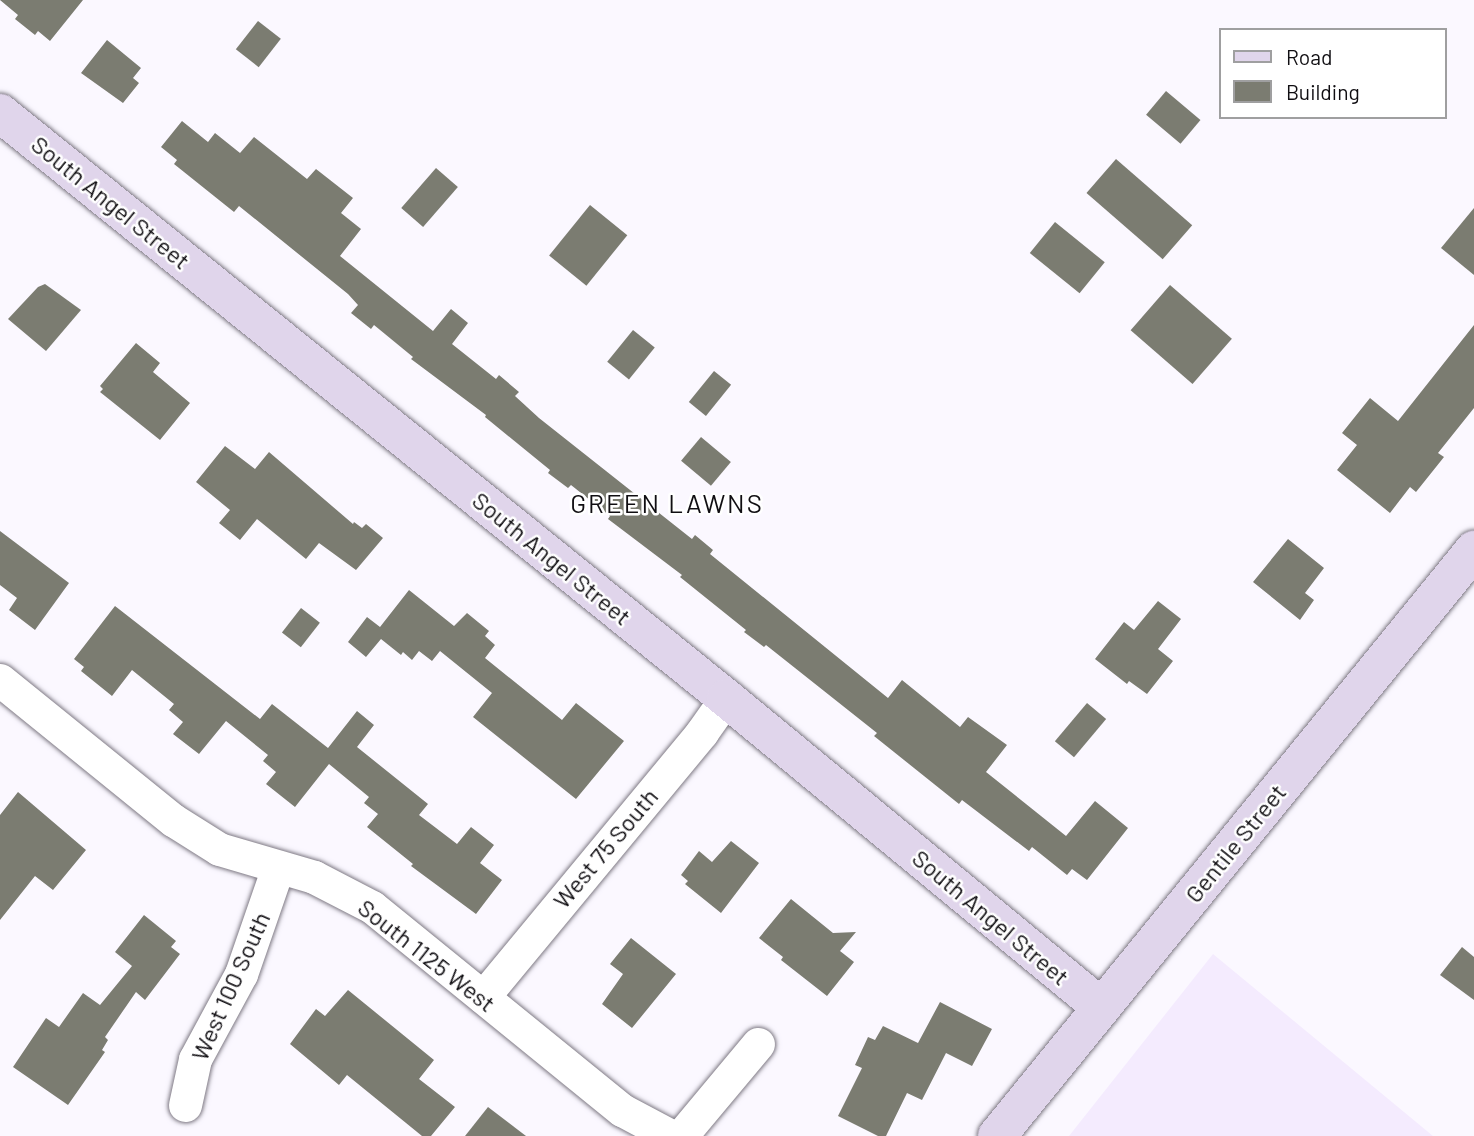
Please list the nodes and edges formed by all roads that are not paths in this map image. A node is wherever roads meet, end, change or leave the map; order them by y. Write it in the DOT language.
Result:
graph roads {
  1 [pos="0,113"];
  2 [pos="1474,550"];
  3 [pos="2,685"];
  4 [pos="726,698"];
  5 [pos="278,867"];
  6 [pos="483,997"];
  7 [pos="1101,1007"];
  8 [pos="758,1044"];
  9 [pos="185,1105"];
  10 [pos="671,1136"];
  11 [pos="681,1136"];
  12 [pos="997,1136"];
  1 -- 4 [label="main road, South Angel Street"];
  2 -- 7 [label="main road, Gentile Street"];
  3 -- 5 [label="street, South 1125 West"];
  4 -- 6 [label="street, West 75 South"];
  4 -- 7 [label="main road, South Angel Street"];
  5 -- 6 [label="street, South 1125 West"];
  5 -- 9 [label="street, West 100 South"];
  6 -- 10 [label="street, South 1125 West"];
  7 -- 12 [label="main road, Gentile Street"];
  8 -- 11 [label="street"];
}
